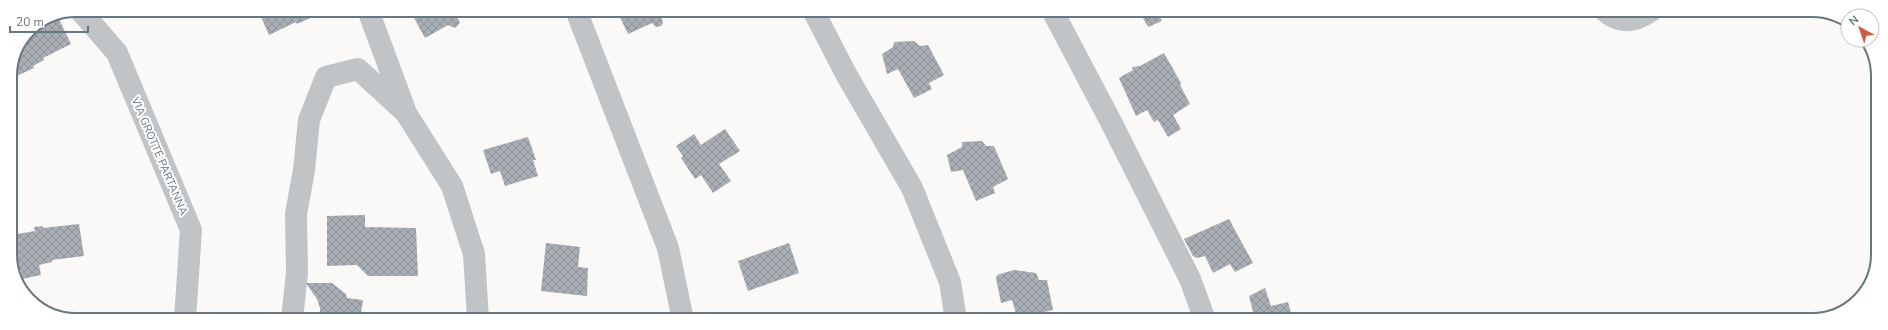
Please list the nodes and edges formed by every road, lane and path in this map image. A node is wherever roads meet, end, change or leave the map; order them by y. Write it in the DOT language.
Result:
graph roads {
  1 [pos="86,17"];
  2 [pos="371,17"];
  3 [pos="579,17"];
  4 [pos="817,17"];
  5 [pos="1056,17"];
  6 [pos="1613,17"];
  7 [pos="1638,17"];
  8 [pos="406,113"];
  9 [pos="185,313"];
  10 [pos="293,313"];
  11 [pos="478,313"];
  12 [pos="682,313"];
  13 [pos="955,313"];
  14 [pos="1202,313"];
  1 -- 9 [label="street, VIA GROTTE PARTANNA"];
  2 -- 8 [label="street"];
  3 -- 12 [label="street"];
  4 -- 13 [label="street"];
  5 -- 14 [label="street"];
  6 -- 7 [label="street"];
  8 -- 10 [label="street"];
  8 -- 11 [label="street"];
}
